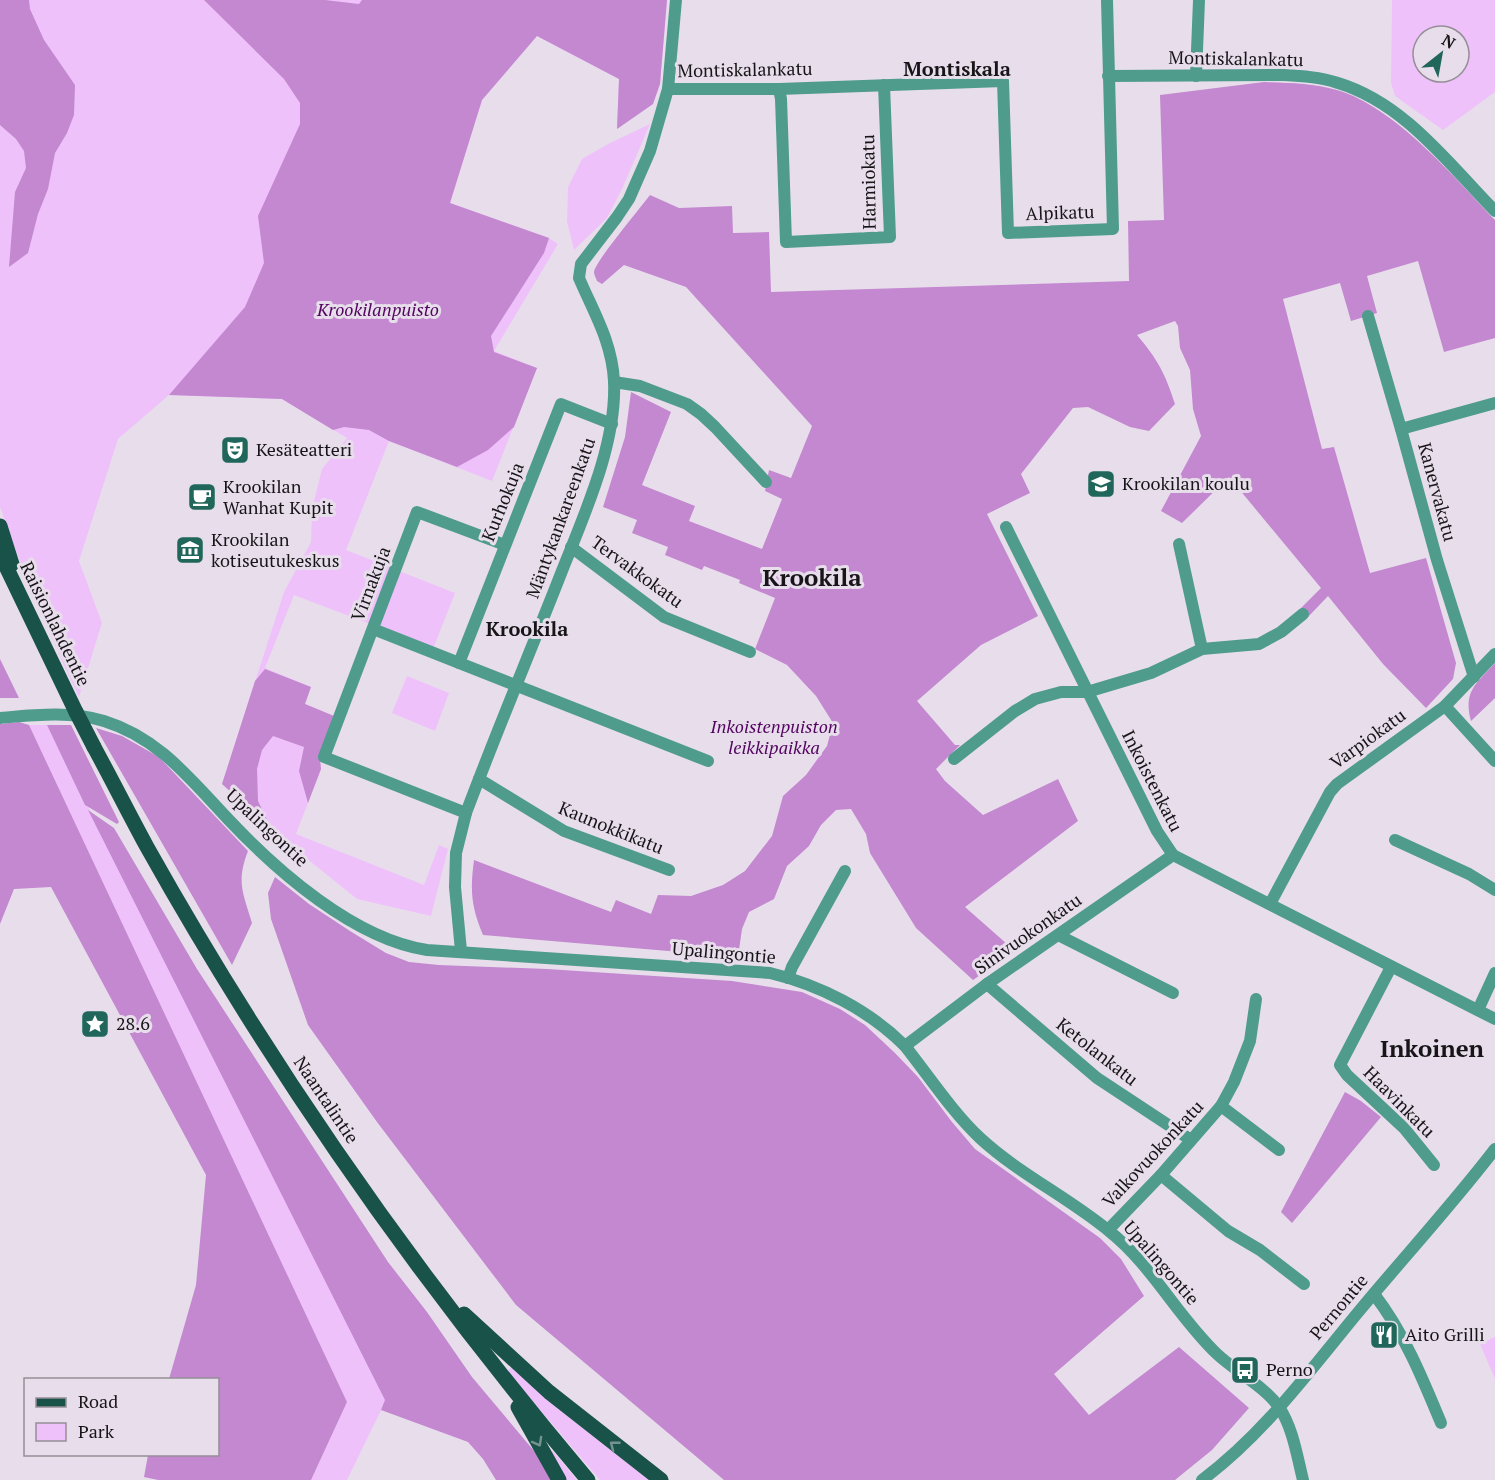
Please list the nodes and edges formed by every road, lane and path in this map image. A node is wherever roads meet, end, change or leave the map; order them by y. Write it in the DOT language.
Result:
graph roads {
  1 [pos="676,0"];
  2 [pos="1107,0"];
  3 [pos="1199,0"];
  4 [pos="1108,76"];
  5 [pos="1196,76"];
  6 [pos="1003,81"];
  7 [pos="884,85"];
  8 [pos="668,89"];
  9 [pos="779,89"];
  10 [pos="1495,211"];
  11 [pos="1368,316"];
  12 [pos="614,382"];
  13 [pos="1495,403"];
  14 [pos="612,424"];
  15 [pos="1401,429"];
  16 [pos="766,482"];
  17 [pos="0,526"];
  18 [pos="1006,527"];
  19 [pos="1179,544"];
  20 [pos="506,545"];
  21 [pos="571,547"];
  22 [pos="0,554"];
  23 [pos="1303,614"];
  24 [pos="29,615"];
  25 [pos="373,629"];
  26 [pos="1202,649"];
  27 [pos="750,652"];
  28 [pos="1495,654"];
  29 [pos="459,663"];
  30 [pos="1474,676"];
  31 [pos="517,686"];
  32 [pos="1087,692"];
  33 [pos="1445,706"];
  34 [pos="76,712"];
  35 [pos="0,718"];
  36 [pos="954,759"];
  37 [pos="708,761"];
  38 [pos="1495,761"];
  39 [pos="479,779"];
  40 [pos="466,813"];
  41 [pos="1395,840"];
  42 [pos="1173,855"];
  43 [pos="669,870"];
  44 [pos="845,871"];
  45 [pos="1495,890"];
  46 [pos="1270,904"];
  47 [pos="1058,935"];
  48 [pos="461,951"];
  49 [pos="1391,967"];
  50 [pos="1495,973"];
  51 [pos="788,978"];
  52 [pos="987,984"];
  53 [pos="1173,993"];
  54 [pos="1256,999"];
  55 [pos="1478,1010"];
  56 [pos="1495,1019"];
  57 [pos="905,1046"];
  58 [pos="1221,1106"];
  59 [pos="1191,1140"];
  60 [pos="1495,1149"];
  61 [pos="1279,1150"];
  62 [pos="1434,1165"];
  63 [pos="1161,1175"];
  64 [pos="1108,1230"];
  65 [pos="1304,1284"];
  66 [pos="434,1287"];
  67 [pos="1374,1294"];
  68 [pos="499,1373"];
  69 [pos="1278,1407"];
  70 [pos="1442,1423"];
  71 [pos="559,1480"];
  72 [pos="588,1480"];
  73 [pos="661,1480"];
  74 [pos="1202,1480"];
  75 [pos="1303,1480"];
  1 -- 8 [label="street"];
  2 -- 4 [label="street"];
  3 -- 5 [label="street"];
  4 -- 5 [label="street, Montiskalankatu"];
  4 -- 6 [label="street, Alpikatu"];
  5 -- 10 [label="street, Montiskalankatu"];
  6 -- 7 [label="street, Montiskalankatu"];
  7 -- 9 [label="street, Montiskalankatu"];
  7 -- 9 [label="street, Harmiokatu"];
  8 -- 9 [label="street, Montiskalankatu"];
  8 -- 12 [label="street, Mäntykankareenkatu"];
  11 -- 15 [label="street, Kanervakatu"];
  12 -- 14 [label="street, Mäntykankareenkatu"];
  12 -- 16 [label="street"];
  13 -- 15 [label="street"];
  14 -- 20 [label="street, Kurhokuja"];
  14 -- 21 [label="street, Mäntykankareenkatu"];
  15 -- 30 [label="street, Kanervakatu"];
  17 -- 24 [label="main road"];
  18 -- 32 [label="street, Inkoistenkatu"];
  19 -- 26 [label="street"];
  20 -- 25 [label="street, Virnakuja"];
  20 -- 29 [label="street, Kurhokuja"];
  21 -- 27 [label="street, Tervakkokatu"];
  21 -- 31 [label="street, Mäntykankareenkatu"];
  22 -- 24 [label="main road, Raisionlahdentie"];
  23 -- 26 [label="street"];
  24 -- 34 [label="main road, Raisionlahdentie"];
  25 -- 29 [label="street"];
  25 -- 40 [label="street, Virnakuja"];
  26 -- 32 [label="street"];
  28 -- 30 [label="street, Varpiokatu"];
  29 -- 31 [label="street"];
  30 -- 33 [label="street, Varpiokatu"];
  31 -- 37 [label="street"];
  31 -- 39 [label="street, Mäntykankareenkatu"];
  32 -- 36 [label="street"];
  32 -- 42 [label="street, Inkoistenkatu"];
  33 -- 38 [label="street"];
  33 -- 46 [label="street, Varpiokatu"];
  34 -- 66 [label="main road, Naantalintie, bridge"];
  35 -- 48 [label="street, Upalingontie"];
  39 -- 40 [label="street, Mäntykankareenkatu"];
  39 -- 43 [label="street, Kaunokkikatu"];
  40 -- 48 [label="street, Mäntykankareenkatu"];
  41 -- 45 [label="street"];
  42 -- 46 [label="street, Inkoistenkatu"];
  42 -- 47 [label="street, Sinivuokonkatu"];
  44 -- 51 [label="street"];
  46 -- 49 [label="street, Inkoistenkatu"];
  47 -- 52 [label="street, Sinivuokonkatu"];
  47 -- 53 [label="street"];
  48 -- 51 [label="street, Upalingontie"];
  49 -- 55 [label="street, Inkoistenkatu"];
  49 -- 62 [label="street, Haavinkatu"];
  50 -- 55 [label="street"];
  51 -- 57 [label="street, Upalingontie"];
  52 -- 57 [label="street, Sinivuokonkatu"];
  52 -- 59 [label="street, Ketolankatu"];
  54 -- 58 [label="street, Valkovuokonkatu"];
  55 -- 56 [label="street, Inkoistenkatu"];
  57 -- 64 [label="street, Upalingontie"];
  58 -- 59 [label="street, Valkovuokonkatu"];
  58 -- 61 [label="street"];
  59 -- 63 [label="street, Valkovuokonkatu"];
  60 -- 67 [label="street, Pernontie"];
  63 -- 64 [label="street, Valkovuokonkatu"];
  63 -- 65 [label="street"];
  64 -- 69 [label="street, Upalingontie"];
  66 -- 68 [label="main road, Naantalintie"];
  73 -- 66 [label="main road, one-way"];
  67 -- 69 [label="street, Pernontie"];
  67 -- 70 [label="street"];
  68 -- 71 [label="main road, one-way"];
  68 -- 72 [label="main road, Naantalintie"];
  69 -- 74 [label="street, Pernontie"];
  69 -- 75 [label="street, Upalingontie"];
}
